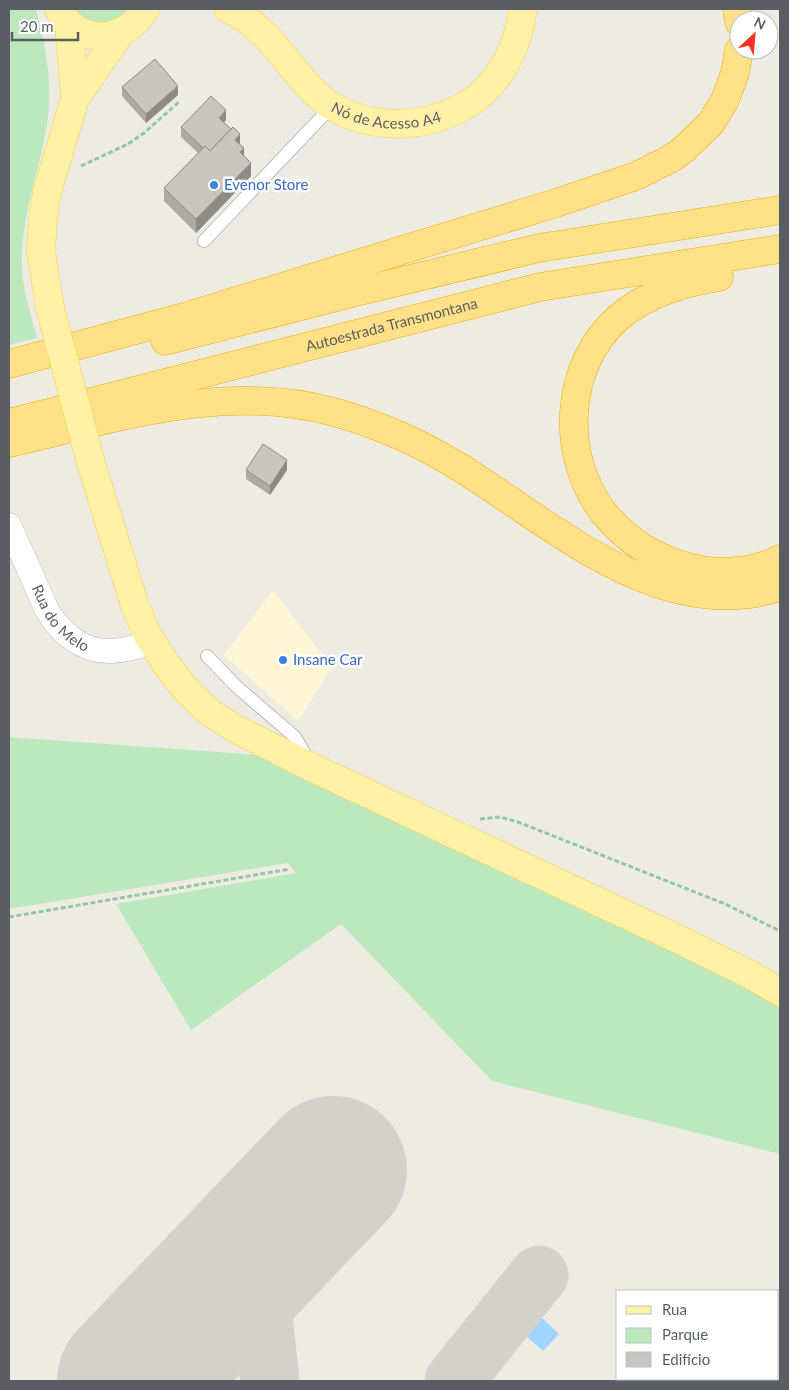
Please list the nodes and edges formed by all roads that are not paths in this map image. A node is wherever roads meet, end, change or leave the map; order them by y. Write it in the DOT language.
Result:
graph roads {
  1 [pos="165,9"];
  2 [pos="228,9"];
  3 [pos="523,9"];
  4 [pos="64,16"];
  5 [pos="135,21"];
  6 [pos="737,60"];
  7 [pos="75,100"];
  8 [pos="333,105"];
  9 [pos="780,210"];
  10 [pos="204,242"];
  11 [pos="780,249"];
  12 [pos="780,267"];
  13 [pos="9,364"];
  14 [pos="9,382"];
  15 [pos="9,423"];
  16 [pos="9,443"];
  17 [pos="9,525"];
  18 [pos="780,559"];
  19 [pos="780,587"];
  20 [pos="152,643"];
  21 [pos="207,656"];
  22 [pos="312,767"];
  23 [pos="780,992"];
  1 -- 5 [label="main road"];
  2 -- 8 [label="main road, Nó de Acesso A4"];
  3 -- 8 [label="main road, Nó de Acesso A4"];
  4 -- 5 [label="main road"];
  4 -- 7 [label="main road"];
  5 -- 7 [label="main road"];
  6 -- 13 [label="highway"];
  7 -- 20 [label="main road, bridge"];
  8 -- 10 [label="lane"];
  9 -- 14 [label="highway"];
  11 -- 15 [label="highway, Autoestrada Transmontana"];
  12 -- 18 [label="highway"];
  16 -- 19 [label="highway"];
  17 -- 20 [label="street, Rua do Melo"];
  20 -- 22 [label="main road"];
  21 -- 22 [label="lane"];
  22 -- 23 [label="main road"];
}
